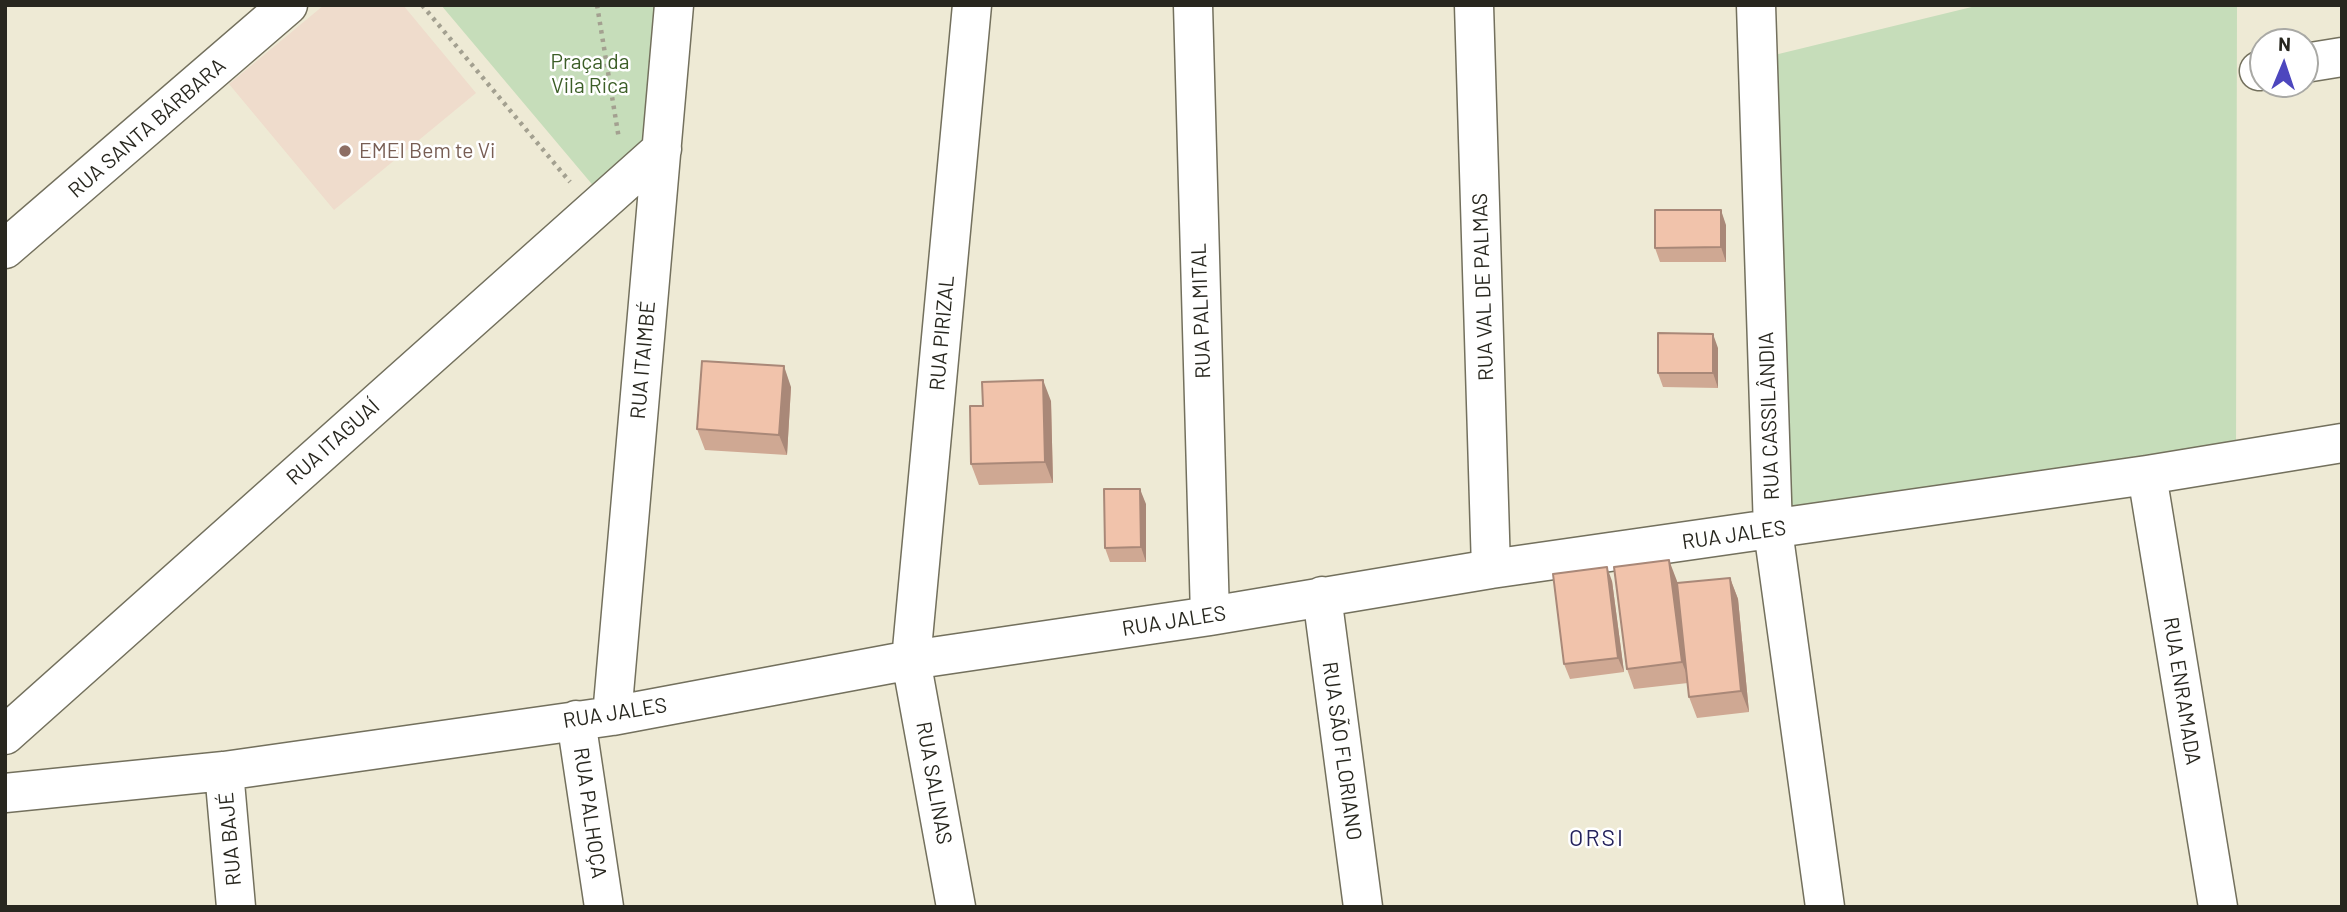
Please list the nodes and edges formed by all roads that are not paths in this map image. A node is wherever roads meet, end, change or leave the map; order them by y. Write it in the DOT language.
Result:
graph roads {
  1 [pos="674,5"];
  2 [pos="972,5"];
  3 [pos="1192,5"];
  4 [pos="1474,5"];
  5 [pos="1756,5"];
  6 [pos="272,11"];
  7 [pos="2342,57"];
  8 [pos="2319,61"];
  9 [pos="662,149"];
  10 [pos="5,250"];
  11 [pos="2342,443"];
  12 [pos="2147,475"];
  13 [pos="1773,530"];
  14 [pos="1492,569"];
  15 [pos="1322,596"];
  16 [pos="1210,616"];
  17 [pos="911,660"];
  18 [pos="594,718"];
  19 [pos="5,735"];
  20 [pos="224,771"];
  21 [pos="5,793"];
  22 [pos="236,907"];
  23 [pos="604,907"];
  24 [pos="956,907"];
  25 [pos="1363,907"];
  26 [pos="1825,907"];
  27 [pos="2218,907"];
  1 -- 9 [label="street, RUA ITAIMBÉ"];
  2 -- 17 [label="street, RUA PIRIZAL"];
  3 -- 16 [label="street, RUA PALMITAL"];
  4 -- 14 [label="street, RUA VAL DE PALMAS"];
  5 -- 13 [label="street, RUA CASSILÂNDIA"];
  6 -- 10 [label="street, RUA SANTA BÁRBARA"];
  7 -- 8 [label="street"];
  9 -- 18 [label="street, RUA ITAIMBÉ"];
  9 -- 19 [label="street, RUA ITAGUAÍ"];
  11 -- 12 [label="street, RUA JALES"];
  12 -- 13 [label="street, RUA JALES"];
  12 -- 27 [label="street, RUA ENRAMADA"];
  13 -- 14 [label="street, RUA JALES"];
  13 -- 26 [label="street, RUA CASSILÂNDIA"];
  14 -- 15 [label="street, RUA JALES"];
  15 -- 16 [label="street, RUA JALES"];
  15 -- 25 [label="street, RUA SÃO FLORIANO"];
  16 -- 17 [label="street, RUA JALES"];
  17 -- 18 [label="street, RUA JALES"];
  17 -- 24 [label="street, RUA SALINAS"];
  18 -- 20 [label="street, RUA JALES"];
  18 -- 23 [label="street, RUA PALHOÇA"];
  20 -- 21 [label="street, RUA JALES"];
  20 -- 22 [label="street, RUA BAJÉ"];
}
